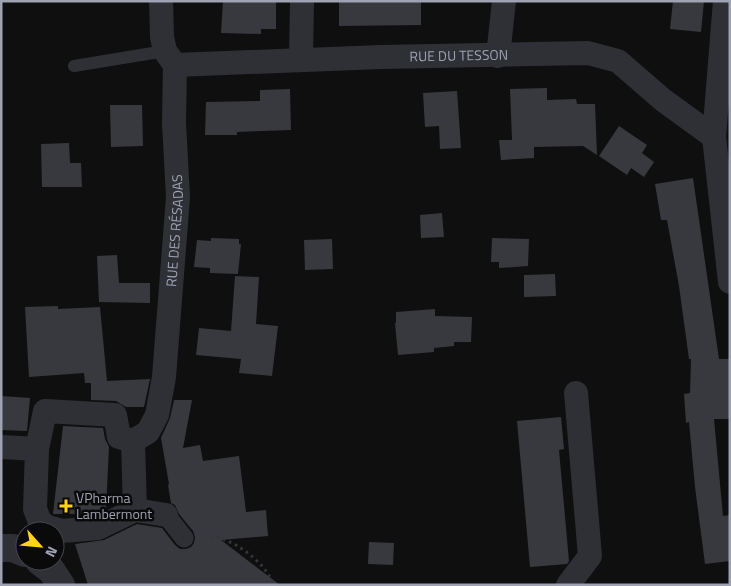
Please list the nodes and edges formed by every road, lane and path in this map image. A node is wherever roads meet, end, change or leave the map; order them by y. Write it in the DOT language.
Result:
graph roads {
  1 [pos="161,1"];
  2 [pos="302,1"];
  3 [pos="504,1"];
  4 [pos="725,1"];
  5 [pos="498,56"];
  6 [pos="170,58"];
  7 [pos="301,59"];
  8 [pos="74,66"];
  9 [pos="714,137"];
  10 [pos="730,282"];
  11 [pos="576,393"];
  12 [pos="133,441"];
  13 [pos="1,447"];
  14 [pos="37,449"];
  15 [pos="135,510"];
  16 [pos="166,515"];
  17 [pos="40,521"];
  18 [pos="65,531"];
  19 [pos="184,538"];
  20 [pos="1,548"];
  21 [pos="15,549"];
  22 [pos="52,571"];
  23 [pos="61,585"];
  24 [pos="273,585"];
  25 [pos="568,585"];
  1 -- 6 [label="street, RUE DES RÉSADAS"];
  2 -- 7 [label="street"];
  3 -- 5 [label="street"];
  4 -- 9 [label="street"];
  5 -- 7 [label="street, RUE DU TESSON"];
  5 -- 9 [label="street, RUE DU TESSON"];
  6 -- 7 [label="street, RUE DU TESSON"];
  6 -- 8 [label="lane"];
  6 -- 12 [label="street, RUE DES RÉSADAS"];
  9 -- 10 [label="street"];
  11 -- 25 [label="street"];
  12 -- 14 [label="street"];
  12 -- 15 [label="street"];
  13 -- 14 [label="street"];
  14 -- 17 [label="street"];
  15 -- 16 [label="street"];
  15 -- 18 [label="street"];
  16 -- 19 [label="street"];
  19 -- 24 [label="path"];
  20 -- 21 [label="street"];
  22 -- 23 [label="street"];
}
